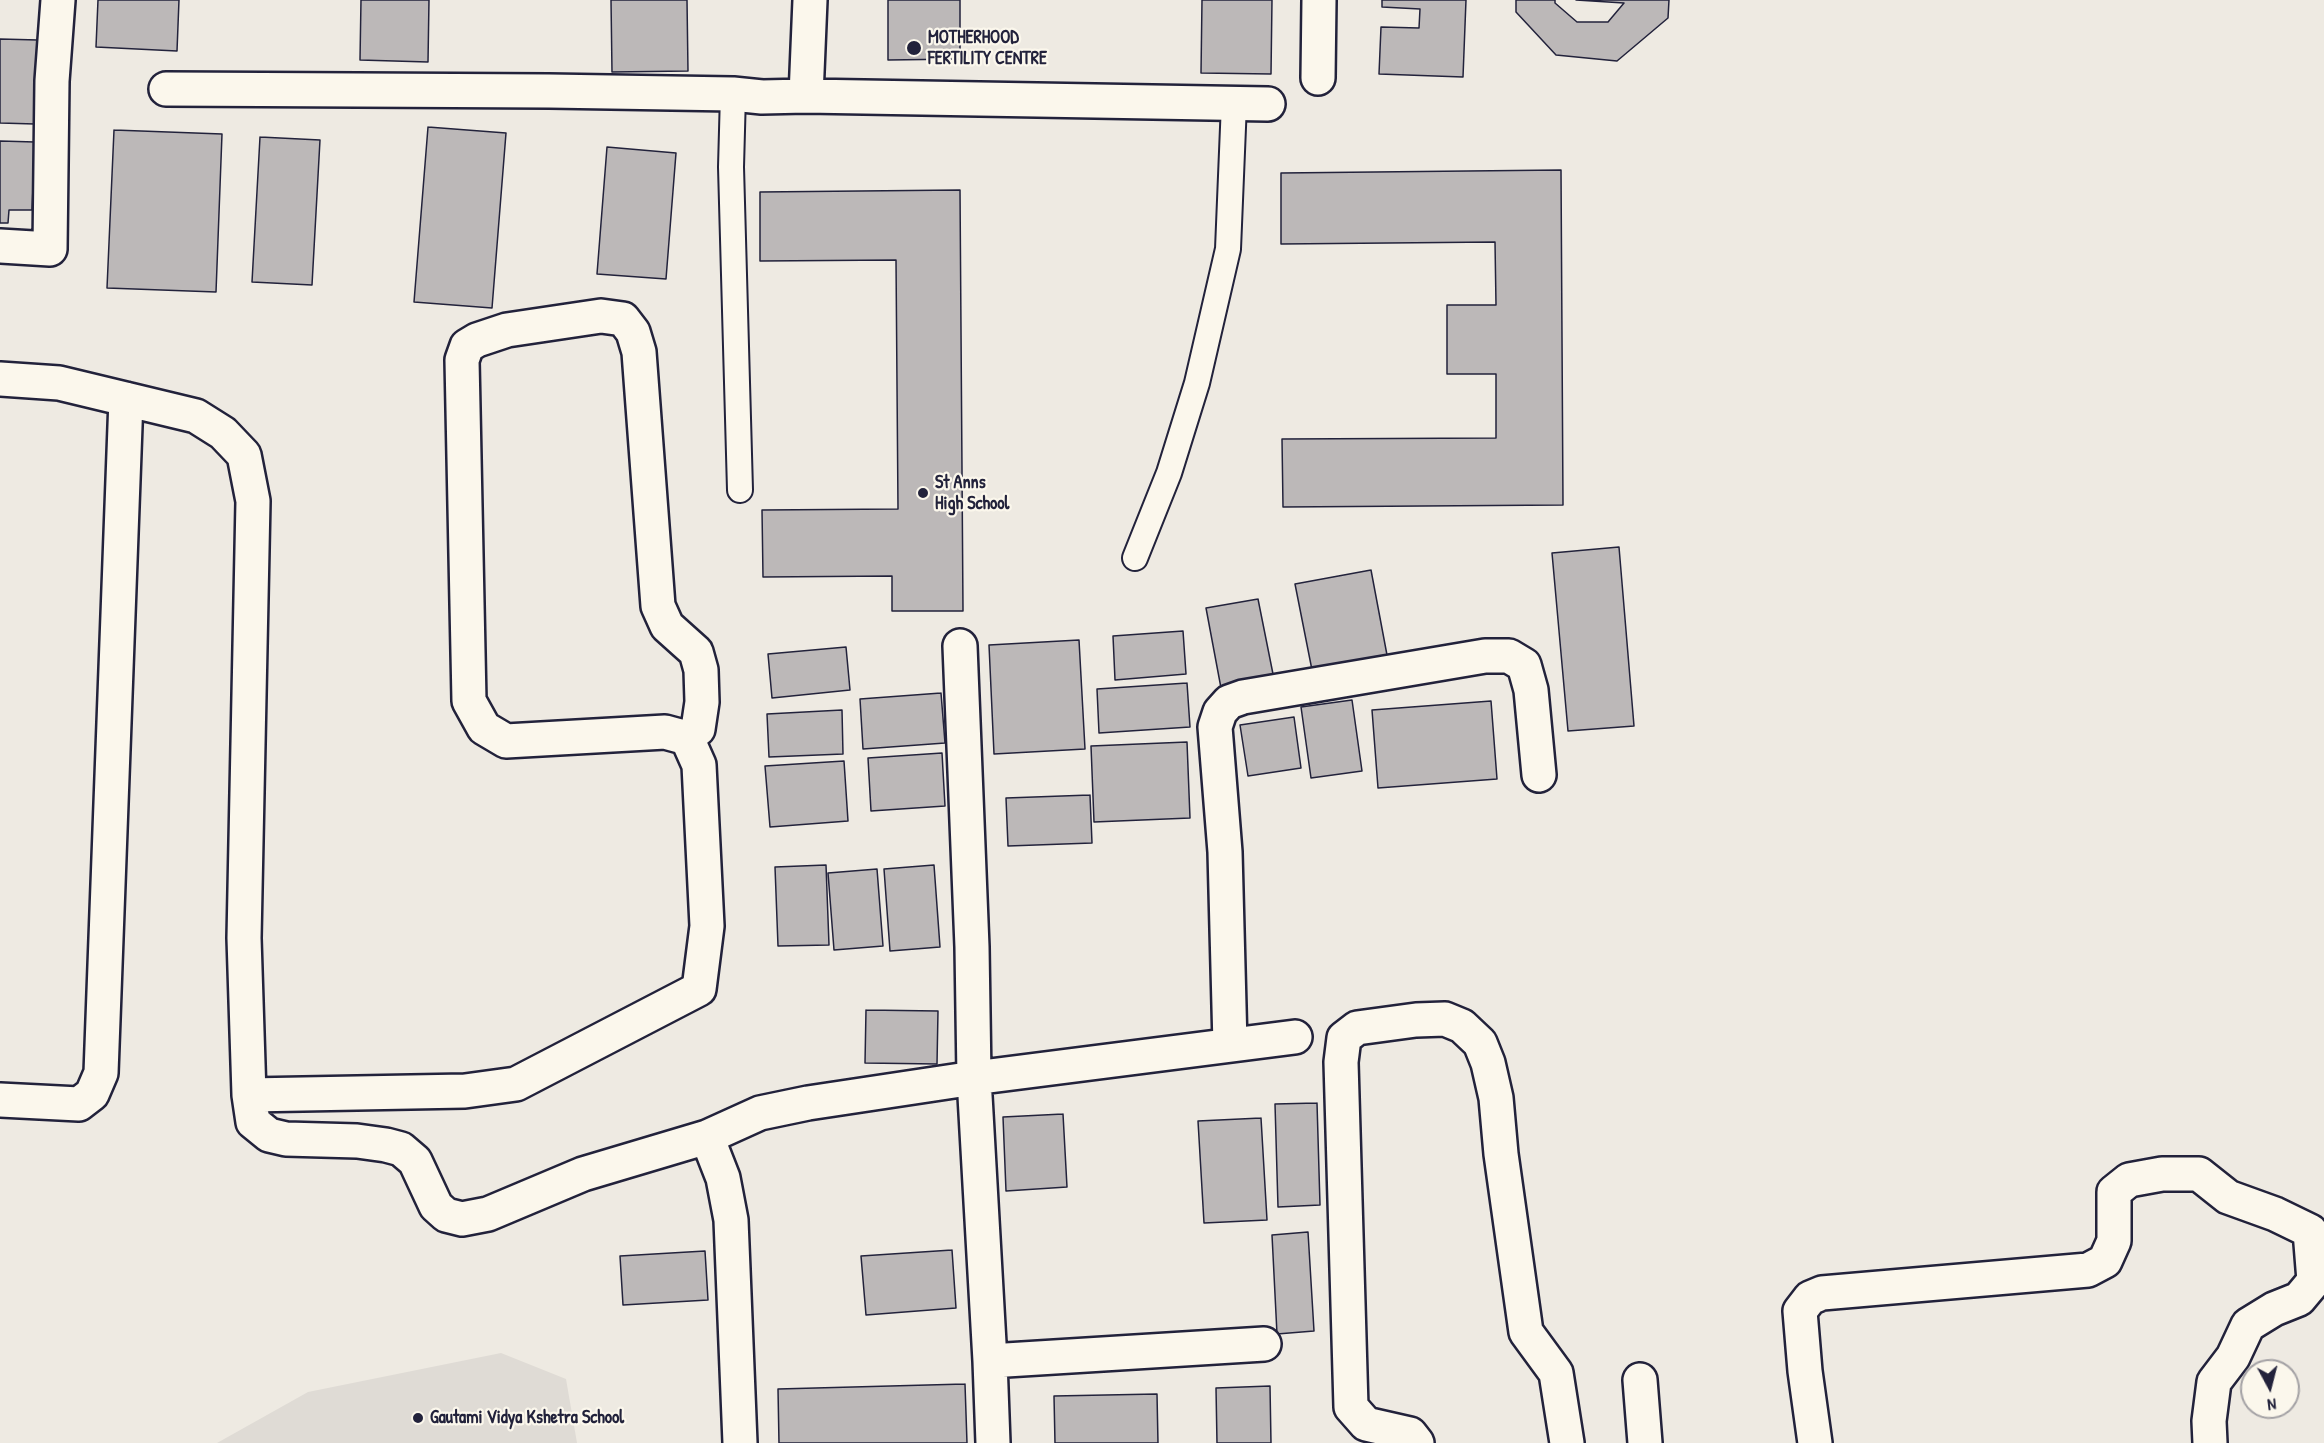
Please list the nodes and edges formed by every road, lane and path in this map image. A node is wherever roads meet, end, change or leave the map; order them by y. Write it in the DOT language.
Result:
graph roads {
  1 [pos="58,0"];
  2 [pos="810,0"];
  3 [pos="1319,0"];
  4 [pos="1318,78"];
  5 [pos="166,88"];
  6 [pos="733,94"];
  7 [pos="806,96"];
  8 [pos="1234,103"];
  9 [pos="1268,104"];
  10 [pos="0,246"];
  11 [pos="0,379"];
  12 [pos="126,399"];
  13 [pos="740,490"];
  14 [pos="1135,558"];
  15 [pos="960,646"];
  16 [pos="687,738"];
  17 [pos="1539,775"];
  18 [pos="1295,1036"];
  19 [pos="1230,1045"];
  20 [pos="974,1078"];
  21 [pos="249,1095"];
  22 [pos="0,1101"];
  23 [pos="707,1137"];
  24 [pos="1264,1344"];
  25 [pos="990,1361"];
  26 [pos="1640,1380"];
  27 [pos="740,1443"];
  28 [pos="993,1443"];
  29 [pos="1417,1443"];
  30 [pos="1567,1443"];
  31 [pos="1646,1443"];
  32 [pos="1815,1443"];
  33 [pos="2210,1443"];
  1 -- 10 [label="street"];
  2 -- 7 [label="street"];
  3 -- 4 [label="street"];
  5 -- 6 [label="street"];
  6 -- 7 [label="street"];
  6 -- 13 [label="lane"];
  7 -- 8 [label="street"];
  8 -- 9 [label="street"];
  8 -- 14 [label="lane"];
  11 -- 12 [label="street"];
  12 -- 21 [label="street"];
  12 -- 22 [label="street"];
  15 -- 20 [label="street"];
  16 -- 16 [label="street"];
  16 -- 21 [label="street"];
  17 -- 19 [label="street"];
  18 -- 19 [label="street"];
  19 -- 20 [label="street"];
  20 -- 23 [label="street"];
  20 -- 25 [label="street"];
  21 -- 23 [label="street"];
  23 -- 27 [label="street"];
  24 -- 25 [label="street"];
  25 -- 28 [label="street"];
  26 -- 31 [label="street"];
  29 -- 30 [label="street"];
  32 -- 33 [label="street"];
}
